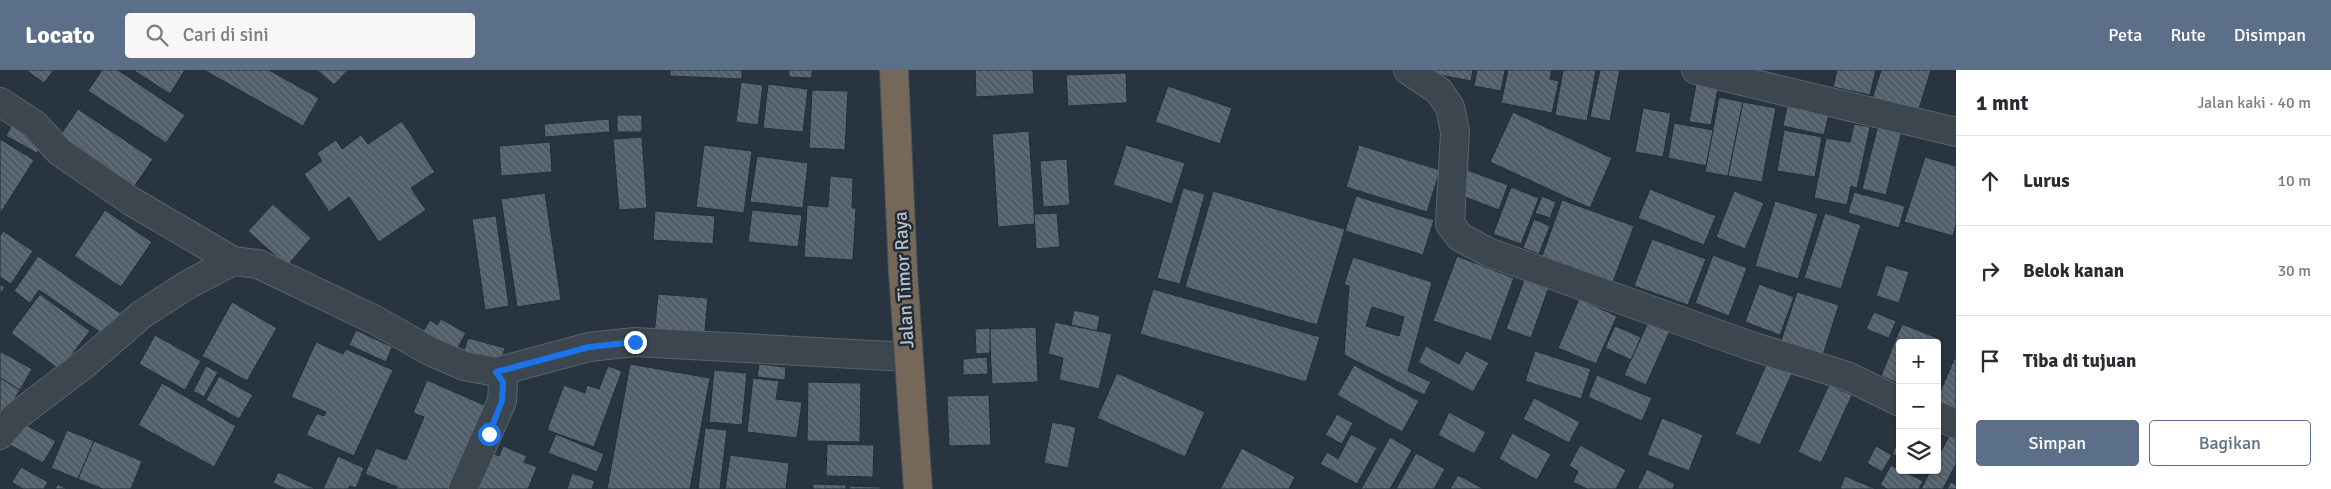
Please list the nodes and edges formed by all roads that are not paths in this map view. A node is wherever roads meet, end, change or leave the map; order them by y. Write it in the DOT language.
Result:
graph roads {
  1 [pos="894,70"];
  2 [pos="1408,70"];
  3 [pos="1696,70"];
  4 [pos="0,102"];
  5 [pos="1956,132"];
  6 [pos="233,262"];
  7 [pos="908,357"];
  8 [pos="496,372"];
  9 [pos="1896,400"];
  10 [pos="1941,418"];
  11 [pos="1956,424"];
  12 [pos="0,434"];
  13 [pos="463,489"];
  14 [pos="918,489"];
  1 -- 7 [label="highway, Jalan Timor Raya"];
  2 -- 9 [label="street"];
  3 -- 5 [label="street"];
  4 -- 6 [label="street"];
  6 -- 8 [label="street"];
  6 -- 12 [label="street"];
  7 -- 8 [label="street"];
  7 -- 14 [label="highway, Jalan Timor Raya"];
  8 -- 13 [label="street"];
  10 -- 11 [label="street"];
}
